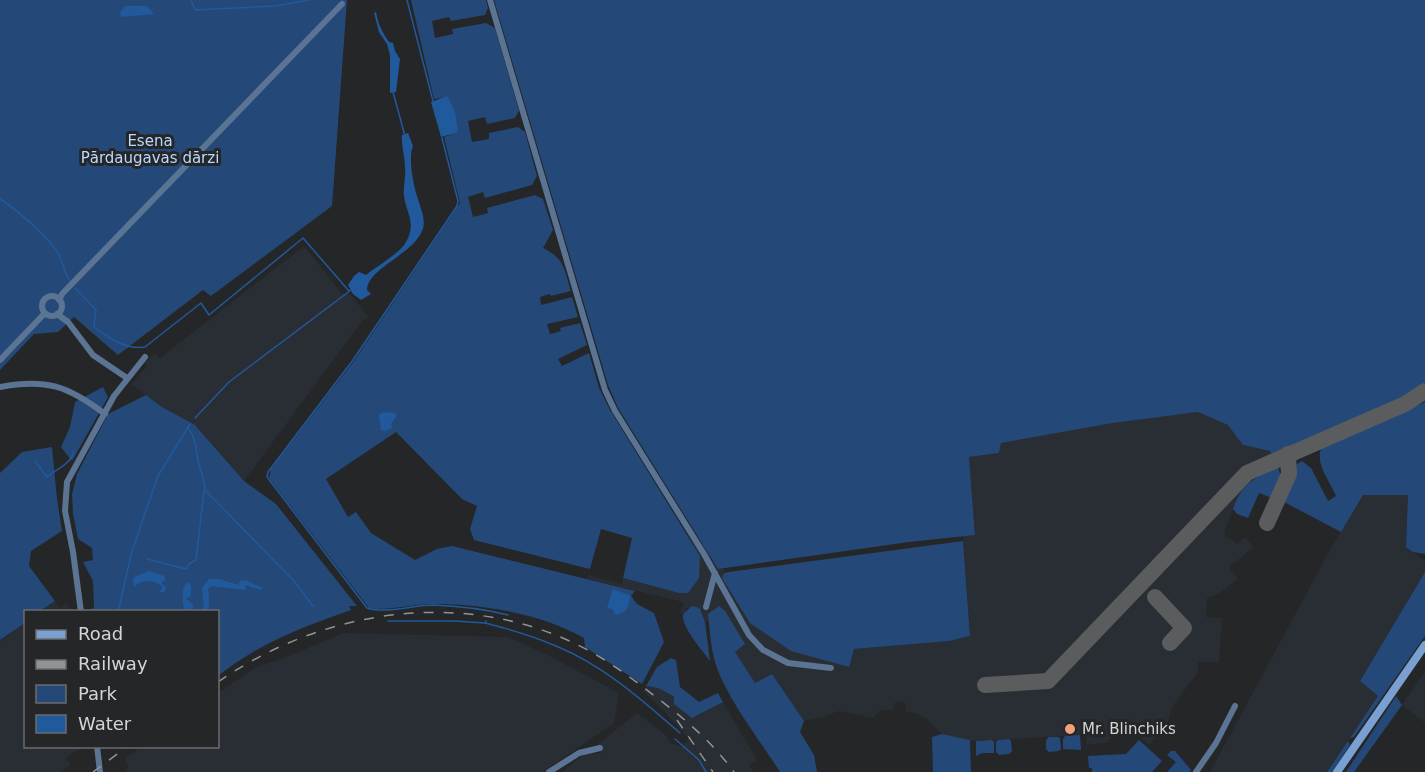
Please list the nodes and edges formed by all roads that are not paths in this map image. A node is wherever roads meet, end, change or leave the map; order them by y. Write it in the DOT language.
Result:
graph roads {
  1 [pos="490,0"];
  2 [pos="342,4"];
  3 [pos="59,298"];
  4 [pos="43,313"];
  5 [pos="60,314"];
  6 [pos="145,357"];
  7 [pos="0,360"];
  8 [pos="127,378"];
  9 [pos="0,387"];
  10 [pos="105,414"];
  11 [pos="715,573"];
  12 [pos="706,607"];
  13 [pos="81,610"];
  14 [pos="1425,645"];
  15 [pos="831,668"];
  16 [pos="1235,706"];
  17 [pos="97,748"];
  18 [pos="600,748"];
  19 [pos="100,772"];
  20 [pos="549,772"];
  21 [pos="1197,772"];
  22 [pos="1337,772"];
  1 -- 11 [label="street"];
  2 -- 3 [label="street"];
  3 -- 4 [label="street"];
  3 -- 5 [label="street"];
  4 -- 5 [label="street"];
  4 -- 7 [label="street"];
  5 -- 8 [label="street"];
  6 -- 8 [label="street"];
  8 -- 10 [label="street"];
  9 -- 10 [label="street"];
  10 -- 13 [label="street"];
  11 -- 12 [label="street"];
  11 -- 15 [label="street"];
  14 -- 22 [label="main road"];
  16 -- 21 [label="street"];
  17 -- 19 [label="street"];
  18 -- 20 [label="street"];
}
